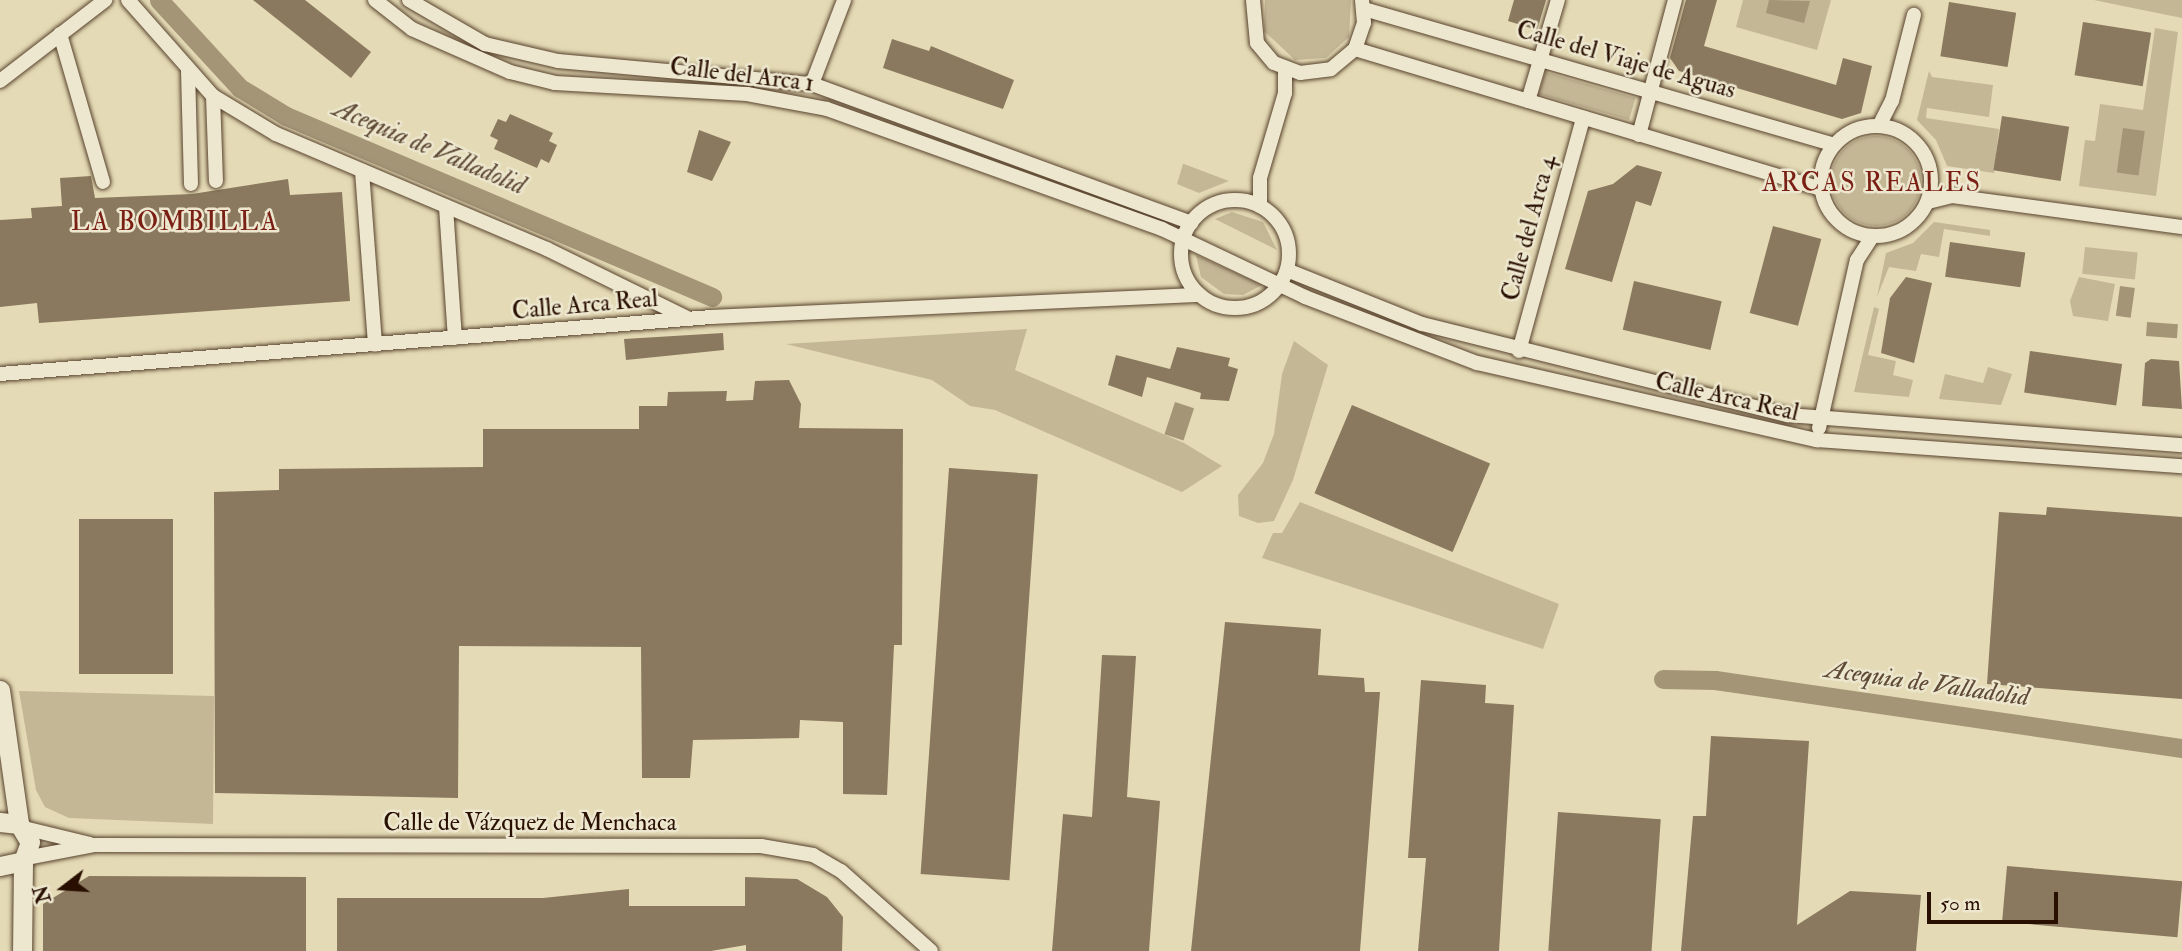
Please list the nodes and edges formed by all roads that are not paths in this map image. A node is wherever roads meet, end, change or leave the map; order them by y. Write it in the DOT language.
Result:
graph roads {
  1 [pos="105,0"];
  2 [pos="128,0"];
  3 [pos="375,0"];
  4 [pos="409,0"];
  5 [pos="844,0"];
  6 [pos="1558,0"];
  7 [pos="1675,0"];
  8 [pos="1251,1"];
  9 [pos="1363,5"];
  10 [pos="1914,15"];
  11 [pos="60,34"];
  12 [pos="1355,49"];
  13 [pos="1541,59"];
  14 [pos="188,70"];
  15 [pos="1292,71"];
  16 [pos="0,81"];
  17 [pos="812,84"];
  18 [pos="1651,91"];
  19 [pos="213,96"];
  20 [pos="1528,101"];
  21 [pos="1892,101"];
  22 [pos="1583,118"];
  23 [pos="1879,126"];
  24 [pos="1894,129"];
  25 [pos="1639,135"];
  26 [pos="1834,145"];
  27 [pos="362,172"];
  28 [pos="1260,178"];
  29 [pos="216,181"];
  30 [pos="103,182"];
  31 [pos="191,184"];
  32 [pos="1932,184"];
  33 [pos="1822,189"];
  34 [pos="1952,196"];
  35 [pos="1244,200"];
  36 [pos="1928,202"];
  37 [pos="1260,206"];
  38 [pos="446,208"];
  39 [pos="1191,223"];
  40 [pos="2182,227"];
  41 [pos="1854,232"];
  42 [pos="1872,237"];
  43 [pos="1183,240"];
  44 [pos="1857,260"];
  45 [pos="1287,270"];
  46 [pos="1189,282"];
  47 [pos="1279,286"];
  48 [pos="1174,293"];
  49 [pos="1200,295"];
  50 [pos="689,319"];
  51 [pos="455,338"];
  52 [pos="375,345"];
  53 [pos="1519,351"];
  54 [pos="0,374"];
  55 [pos="1821,420"];
  56 [pos="1817,440"];
  57 [pos="2182,445"];
  58 [pos="2182,466"];
  59 [pos="0,690"];
  60 [pos="14,825"];
  61 [pos="94,845"];
  62 [pos="24,860"];
  63 [pos="0,866"];
  64 [pos="22,951"];
  65 [pos="931,951"];
  1 -- 11 [label="street"];
  2 -- 14 [label="street"];
  3 -- 43 [label="street, Calle del Arca 1"];
  4 -- 17 [label="street, Calle del Arca 1"];
  5 -- 17 [label="street"];
  6 -- 13 [label="street"];
  7 -- 18 [label="street"];
  8 -- 15 [label="street"];
  9 -- 12 [label="street"];
  9 -- 13 [label="street, Calle del Viaje de Aguas"];
  10 -- 21 [label="street"];
  11 -- 16 [label="street"];
  11 -- 30 [label="street"];
  12 -- 15 [label="street"];
  12 -- 20 [label="street"];
  13 -- 18 [label="street, Calle del Viaje de Aguas"];
  13 -- 20 [label="street"];
  14 -- 19 [label="street"];
  14 -- 31 [label="street"];
  15 -- 28 [label="street"];
  17 -- 39 [label="street, Calle del Arca 1"];
  18 -- 25 [label="street"];
  18 -- 26 [label="street, Calle del Viaje de Aguas"];
  19 -- 27 [label="street"];
  19 -- 29 [label="street"];
  20 -- 22 [label="street"];
  21 -- 23 [label="street"];
  21 -- 24 [label="street"];
  22 -- 25 [label="street"];
  22 -- 53 [label="street, Calle del Arca 4"];
  23 -- 24 [label="street"];
  23 -- 26 [label="street"];
  24 -- 32 [label="street"];
  25 -- 33 [label="street"];
  26 -- 33 [label="street"];
  27 -- 38 [label="street"];
  27 -- 52 [label="street"];
  28 -- 35 [label="street"];
  28 -- 37 [label="street"];
  32 -- 34 [label="street"];
  32 -- 36 [label="street"];
  33 -- 41 [label="street"];
  34 -- 36 [label="street"];
  34 -- 40 [label="street"];
  35 -- 37 [label="street"];
  35 -- 39 [label="street"];
  36 -- 42 [label="street"];
  37 -- 45 [label="street"];
  38 -- 50 [label="street"];
  38 -- 51 [label="street"];
  39 -- 43 [label="street"];
  41 -- 42 [label="street"];
  41 -- 44 [label="street"];
  42 -- 44 [label="street"];
  43 -- 46 [label="street"];
  43 -- 47 [label="street, Calle Arca Real"];
  44 -- 55 [label="street"];
  45 -- 47 [label="street, Calle Arca Real"];
  45 -- 53 [label="street, Calle Arca Real"];
  46 -- 48 [label="street"];
  46 -- 49 [label="street"];
  47 -- 49 [label="street, Calle Arca Real"];
  47 -- 56 [label="street, Calle Arca Real"];
  48 -- 49 [label="street, Calle Arca Real"];
  48 -- 50 [label="street, Calle Arca Real"];
  50 -- 51 [label="street, Calle Arca Real"];
  51 -- 52 [label="street, Calle Arca Real"];
  52 -- 54 [label="street, Calle Arca Real"];
  53 -- 55 [label="street, Calle Arca Real"];
  55 -- 56 [label="street"];
  55 -- 57 [label="street, Calle Arca Real"];
  56 -- 58 [label="street, Calle Arca Real"];
  59 -- 60 [label="main road"];
  60 -- 61 [label="street, Calle de Vázquez de Menchaca"];
  60 -- 62 [label="main road"];
  61 -- 62 [label="street, Calle de Vázquez de Menchaca"];
  61 -- 65 [label="street, Calle de Vázquez de Menchaca"];
  62 -- 63 [label="main road"];
  62 -- 64 [label="main road"];
}
